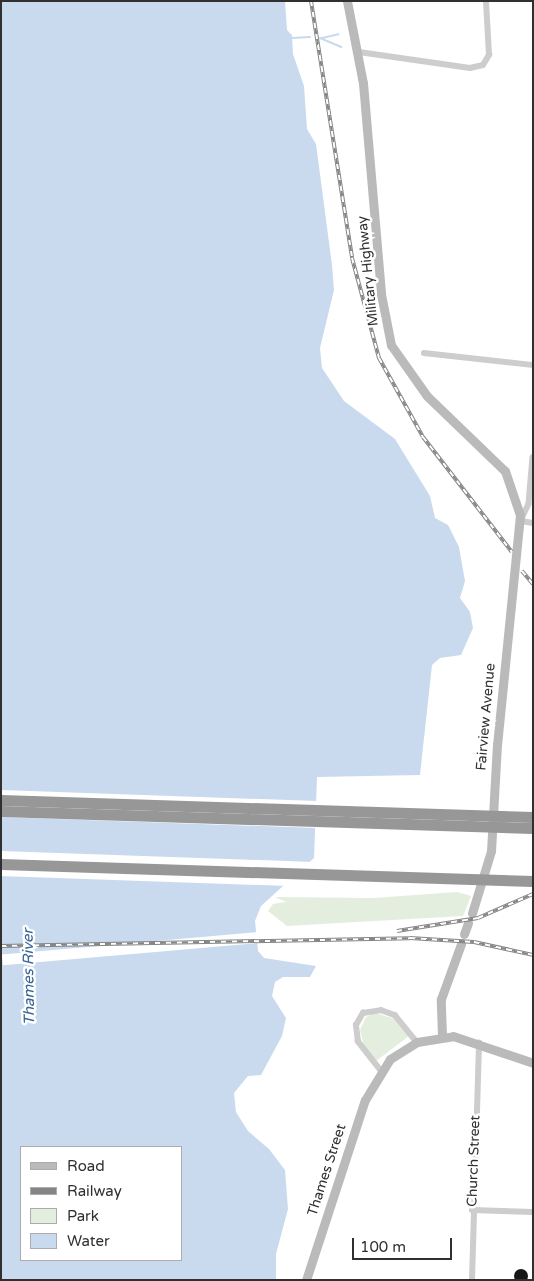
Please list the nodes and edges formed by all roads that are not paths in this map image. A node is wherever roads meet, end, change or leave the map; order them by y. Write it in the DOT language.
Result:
graph roads {
  1 [pos="347,1"];
  2 [pos="486,1"];
  3 [pos="359,52"];
  4 [pos="424,353"];
  5 [pos="533,365"];
  6 [pos="533,457"];
  7 [pos="520,521"];
  8 [pos="533,523"];
  9 [pos="1,800"];
  10 [pos="1,811"];
  11 [pos="533,817"];
  12 [pos="533,828"];
  13 [pos="1,864"];
  14 [pos="533,881"];
  15 [pos="472,913"];
  16 [pos="468,923"];
  17 [pos="464,934"];
  18 [pos="461,944"];
  19 [pos="442,1036"];
  20 [pos="417,1042"];
  21 [pos="479,1043"];
  22 [pos="533,1063"];
  23 [pos="380,1070"];
  24 [pos="472,1210"];
  25 [pos="533,1212"];
  26 [pos="306,1280"];
  27 [pos="472,1280"];
  1 -- 3 [label="street, Military Highway"];
  2 -- 3 [label="street"];
  3 -- 7 [label="street, Military Highway"];
  4 -- 5 [label="street"];
  6 -- 7 [label="street"];
  7 -- 8 [label="street"];
  7 -- 15 [label="street, Fairview Avenue"];
  9 -- 11 [label="highway"];
  10 -- 12 [label="highway"];
  13 -- 14 [label="highway"];
  16 -- 17 [label="street"];
  18 -- 19 [label="street"];
  19 -- 20 [label="street"];
  19 -- 21 [label="street"];
  20 -- 23 [label="street"];
  20 -- 23 [label="street"];
  21 -- 22 [label="street"];
  21 -- 24 [label="street, Church Street"];
  23 -- 26 [label="street, Thames Street"];
  24 -- 25 [label="street"];
  24 -- 27 [label="street, Church Street"];
}
